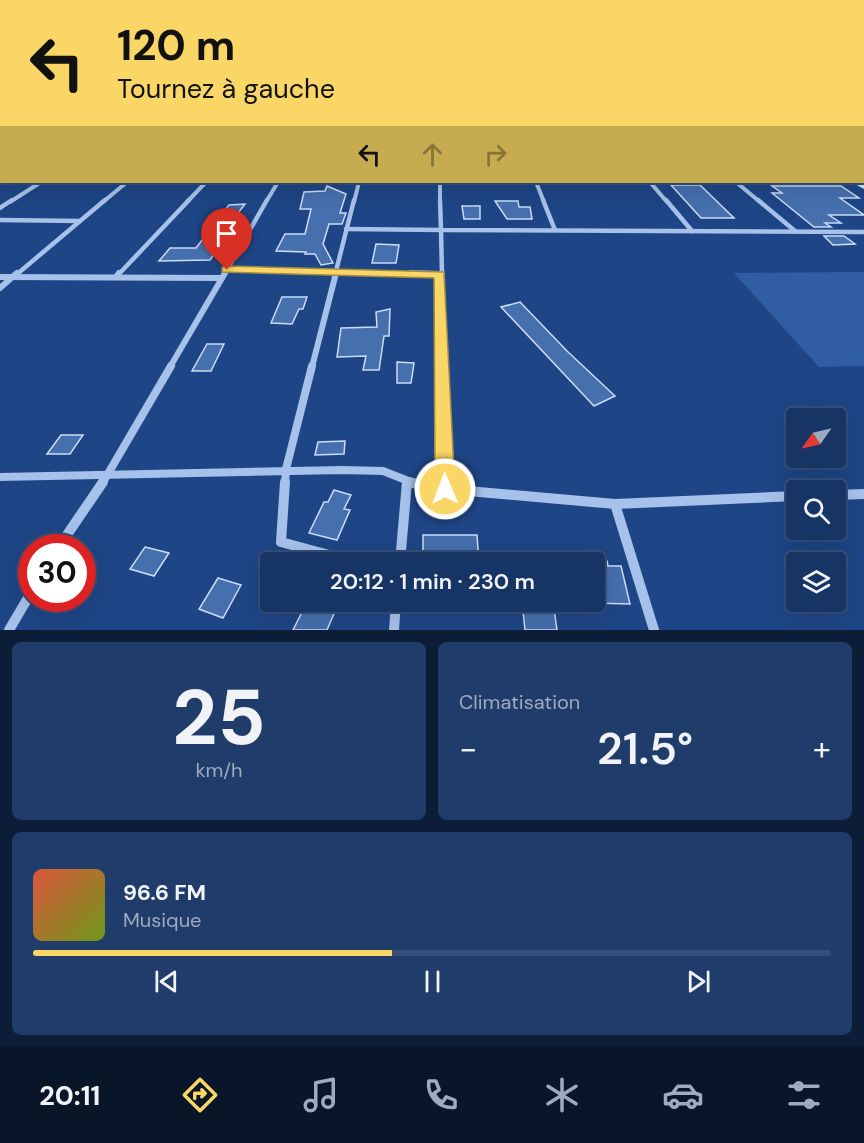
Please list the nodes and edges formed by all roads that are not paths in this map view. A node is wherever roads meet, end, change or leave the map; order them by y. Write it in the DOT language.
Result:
graph roads {
  1 [pos="39,183"];
  2 [pos="127,183"];
  3 [pos="205,183"];
  4 [pos="277,183"];
  5 [pos="359,183"];
  6 [pos="440,183"];
  7 [pos="536,183"];
  8 [pos="651,183"];
  9 [pos="737,183"];
  10 [pos="0,208"];
  11 [pos="0,220"];
  12 [pos="80,221"];
  13 [pos="346,230"];
  14 [pos="441,230"];
  15 [pos="555,230"];
  16 [pos="692,231"];
  17 [pos="796,232"];
  18 [pos="864,232"];
  19 [pos="227,270"];
  20 [pos="335,272"];
  21 [pos="440,274"];
  22 [pos="0,276"];
  23 [pos="14,277"];
  24 [pos="116,278"];
  25 [pos="222,278"];
  26 [pos="0,288"];
  27 [pos="286,469"];
  28 [pos="109,472"];
  29 [pos="0,477"];
  30 [pos="407,482"];
  31 [pos="445,489"];
  32 [pos="864,494"];
  33 [pos="846,495"];
  34 [pos="786,496"];
  35 [pos="615,504"];
  36 [pos="67,534"];
  37 [pos="318,552"];
  38 [pos="401,552"];
  39 [pos="20,612"];
  40 [pos="395,612"];
  41 [pos="9,630"];
  42 [pos="394,630"];
  43 [pos="654,630"];
  1 -- 10 [label="street"];
  2 -- 12 [label="street"];
  3 -- 24 [label="street"];
  4 -- 19 [label="street"];
  5 -- 13 [label="street"];
  6 -- 14 [label="street"];
  7 -- 15 [label="street"];
  8 -- 16 [label="street"];
  9 -- 17 [label="street"];
  11 -- 12 [label="street"];
  12 -- 23 [label="street"];
  13 -- 14 [label="street"];
  13 -- 20 [label="street"];
  14 -- 15 [label="street"];
  14 -- 21 [label="street"];
  15 -- 16 [label="street"];
  16 -- 17 [label="street"];
  17 -- 18 [label="street"];
  19 -- 20 [label="street"];
  19 -- 25 [label="street"];
  20 -- 21 [label="street"];
  20 -- 27 [label="street"];
  21 -- 31 [label="street"];
  22 -- 23 [label="street"];
  23 -- 24 [label="street"];
  23 -- 26 [label="street"];
  24 -- 25 [label="street"];
  25 -- 28 [label="street"];
  27 -- 28 [label="street"];
  27 -- 30 [label="street"];
  27 -- 37 [label="street"];
  28 -- 29 [label="street"];
  28 -- 36 [label="street"];
  30 -- 31 [label="street"];
  30 -- 38 [label="street"];
  31 -- 35 [label="street"];
  32 -- 33 [label="street"];
  34 -- 35 [label="street"];
  35 -- 43 [label="street"];
  39 -- 41 [label="street"];
  40 -- 42 [label="street"];
}
